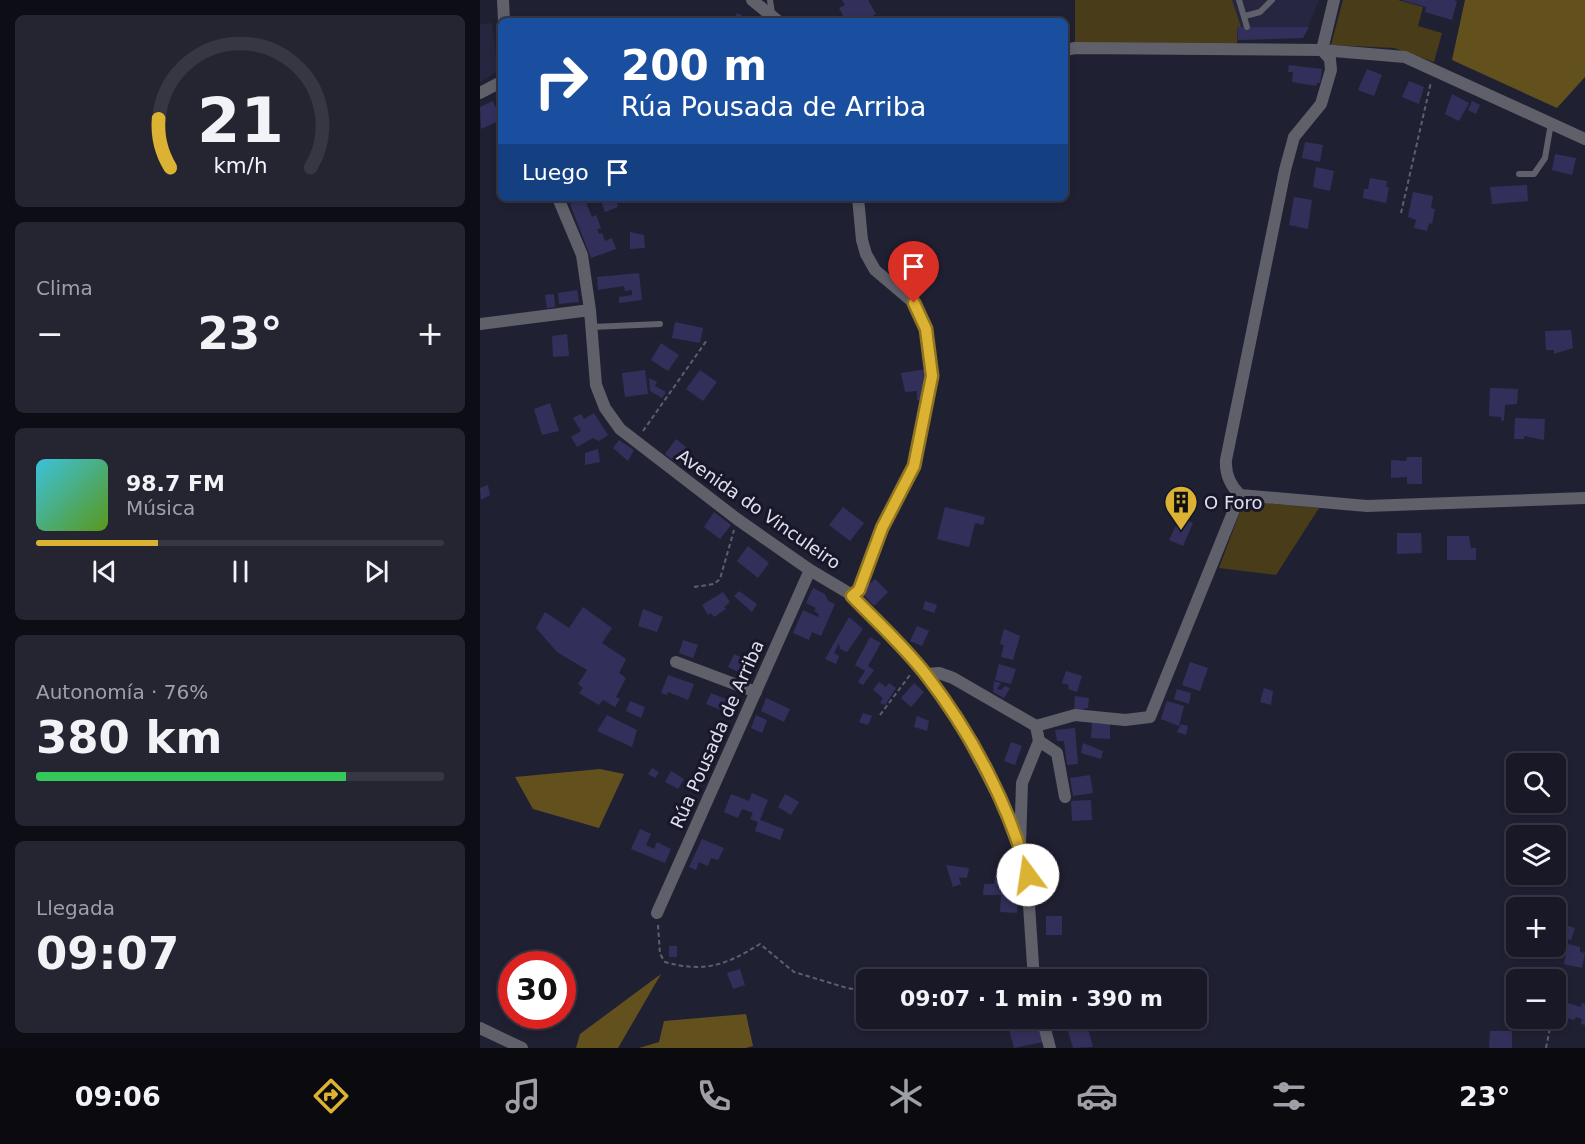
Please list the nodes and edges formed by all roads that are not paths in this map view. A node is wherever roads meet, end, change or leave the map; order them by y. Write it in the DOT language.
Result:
graph roads {
  1 [pos="503,0"];
  2 [pos="752,0"];
  3 [pos="770,0"];
  4 [pos="1239,0"];
  5 [pos="1272,0"];
  6 [pos="1335,0"];
  7 [pos="1245,16"];
  8 [pos="775,17"];
  9 [pos="504,18"];
  10 [pos="1247,27"];
  11 [pos="1068,49"];
  12 [pos="1322,50"];
  13 [pos="498,84"];
  14 [pos="480,93"];
  15 [pos="1551,123"];
  16 [pos="1585,139"];
  17 [pos="1519,174"];
  18 [pos="559,201"];
  19 [pos="858,201"];
  20 [pos="591,310"];
  21 [pos="480,324"];
  22 [pos="660,324"];
  23 [pos="592,327"];
  24 [pos="1240,495"];
  25 [pos="1585,498"];
  26 [pos="810,570"];
  27 [pos="852,596"];
  28 [pos="676,662"];
  29 [pos="921,670"];
  30 [pos="756,692"];
  31 [pos="1036,726"];
  32 [pos="1039,741"];
  33 [pos="1065,797"];
  34 [pos="1020,846"];
  35 [pos="657,913"];
  36 [pos="1033,969"];
  37 [pos="480,1028"];
  38 [pos="1045,1029"];
  39 [pos="522,1048"];
  40 [pos="1050,1048"];
  1 -- 9 [label="street"];
  2 -- 8 [label="street"];
  3 -- 8 [label="lane"];
  4 -- 7 [label="lane"];
  5 -- 7 [label="lane"];
  6 -- 12 [label="street"];
  7 -- 10 [label="lane"];
  11 -- 12 [label="street"];
  12 -- 15 [label="street"];
  12 -- 24 [label="street"];
  13 -- 14 [label="street"];
  15 -- 16 [label="street"];
  15 -- 17 [label="lane"];
  18 -- 20 [label="street, Avenida do Vinculeiro"];
  19 -- 27 [label="street"];
  20 -- 21 [label="street"];
  20 -- 23 [label="street, Avenida do Vinculeiro"];
  22 -- 23 [label="lane"];
  23 -- 26 [label="street, Avenida do Vinculeiro"];
  24 -- 25 [label="street"];
  24 -- 31 [label="street"];
  26 -- 27 [label="street, Avenida do Vinculeiro"];
  26 -- 30 [label="street, Rúa Pousada de Arriba"];
  27 -- 29 [label="street, Avenida do Vinculeiro"];
  28 -- 30 [label="street"];
  29 -- 31 [label="street"];
  29 -- 34 [label="street, Avenida do Vinculeiro"];
  30 -- 35 [label="street, Rúa Pousada de Arriba"];
  31 -- 32 [label="street"];
  32 -- 33 [label="street"];
  32 -- 34 [label="street"];
  34 -- 36 [label="street"];
  37 -- 39 [label="street"];
  38 -- 40 [label="street"];
}
